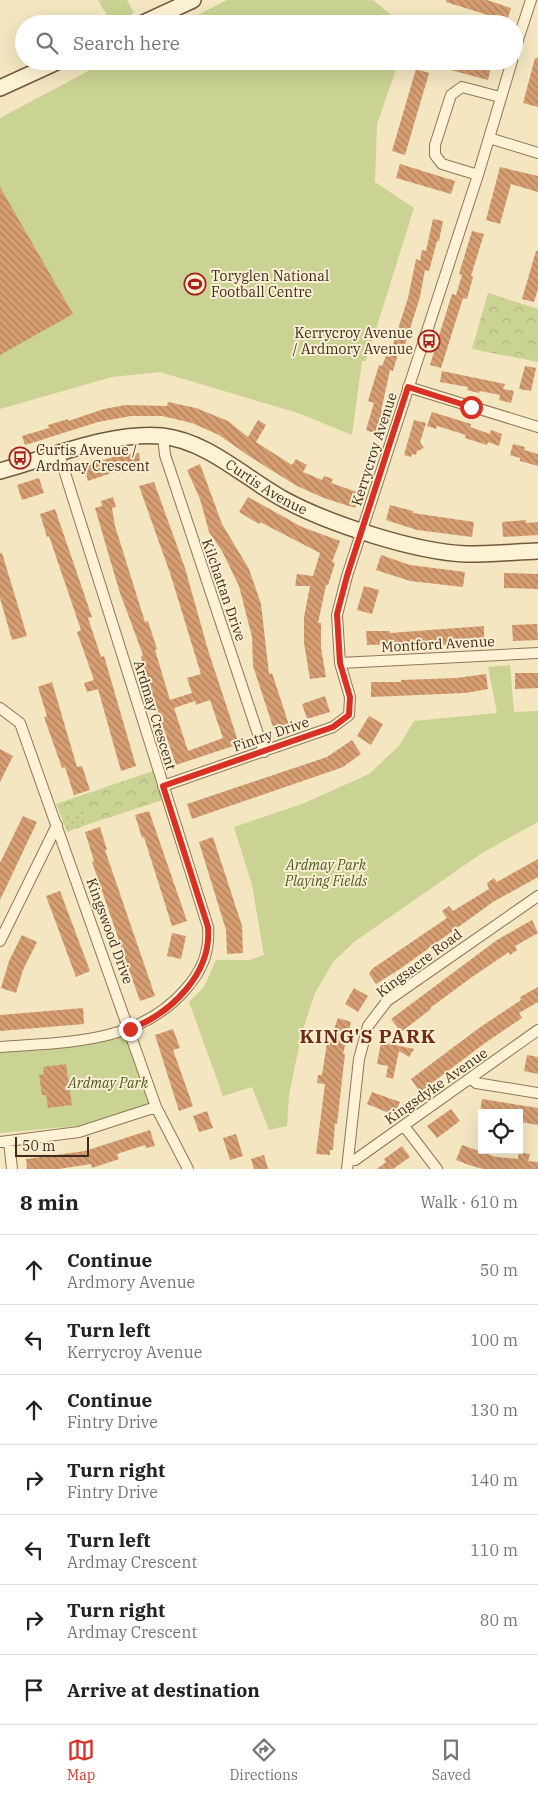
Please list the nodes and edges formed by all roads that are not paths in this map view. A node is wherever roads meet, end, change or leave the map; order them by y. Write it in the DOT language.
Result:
graph roads {
  1 [pos="193,0"];
  2 [pos="531,0"];
  3 [pos="160,15"];
  4 [pos="523,24"];
  5 [pos="39,70"];
  6 [pos="509,70"];
  7 [pos="0,88"];
  8 [pos="500,97"];
  9 [pos="489,138"];
  10 [pos="538,153"];
  11 [pos="478,175"];
  12 [pos="408,387"];
  13 [pos="538,427"];
  14 [pos="163,436"];
  15 [pos="59,454"];
  16 [pos="0,471"];
  17 [pos="362,532"];
  18 [pos="538,551"];
  19 [pos="538,653"];
  20 [pos="340,663"];
  21 [pos="0,708"];
  22 [pos="264,752"];
  23 [pos="163,786"];
  24 [pos="57,825"];
  25 [pos="538,896"];
  26 [pos="0,941"];
  27 [pos="130,1029"];
  28 [pos="538,1030"];
  29 [pos="0,1047"];
  30 [pos="472,1078"];
  31 [pos="538,1093"];
  32 [pos="156,1107"];
  33 [pos="404,1126"];
  34 [pos="5,1142"];
  35 [pos="348,1165"];
  36 [pos="12,1169"];
  37 [pos="188,1169"];
  38 [pos="437,1169"];
  1 -- 3 [label="street"];
  2 -- 4 [label="street"];
  5 -- 7 [label="street"];
  6 -- 8 [label="street, Kerrycroy Avenue"];
  8 -- 9 [label="street, Kerrycroy Avenue"];
  8 -- 11 [label="street"];
  9 -- 10 [label="street"];
  9 -- 11 [label="street, Kerrycroy Avenue"];
  11 -- 12 [label="street, Kerrycroy Avenue"];
  12 -- 13 [label="street"];
  12 -- 17 [label="street, Kerrycroy Avenue"];
  14 -- 15 [label="street, Curtis Avenue"];
  14 -- 17 [label="street, Curtis Avenue"];
  14 -- 22 [label="street, Kilchattan Drive"];
  15 -- 16 [label="street, Curtis Avenue"];
  15 -- 23 [label="street, Ardmay Crescent"];
  17 -- 18 [label="street, Curtis Avenue"];
  17 -- 20 [label="street, Fintry Drive"];
  19 -- 20 [label="street, Montford Avenue"];
  20 -- 22 [label="street, Fintry Drive"];
  21 -- 24 [label="street, Kingswood Drive"];
  22 -- 23 [label="street, Fintry Drive"];
  23 -- 27 [label="street, Ardmay Crescent"];
  24 -- 26 [label="street"];
  24 -- 27 [label="street, Kingswood Drive"];
  25 -- 35 [label="street, Kingsacre Road"];
  27 -- 29 [label="street, Ardmay Crescent"];
  27 -- 32 [label="street, Kingswood Drive"];
  28 -- 30 [label="street, Kingsdyke Avenue"];
  30 -- 31 [label="street"];
  30 -- 33 [label="street, Kingsdyke Avenue"];
  32 -- 34 [label="street"];
  32 -- 37 [label="street, Kingswood Drive"];
  33 -- 35 [label="street, Kingsdyke Avenue"];
  33 -- 38 [label="street"];
  34 -- 36 [label="street"];
}
